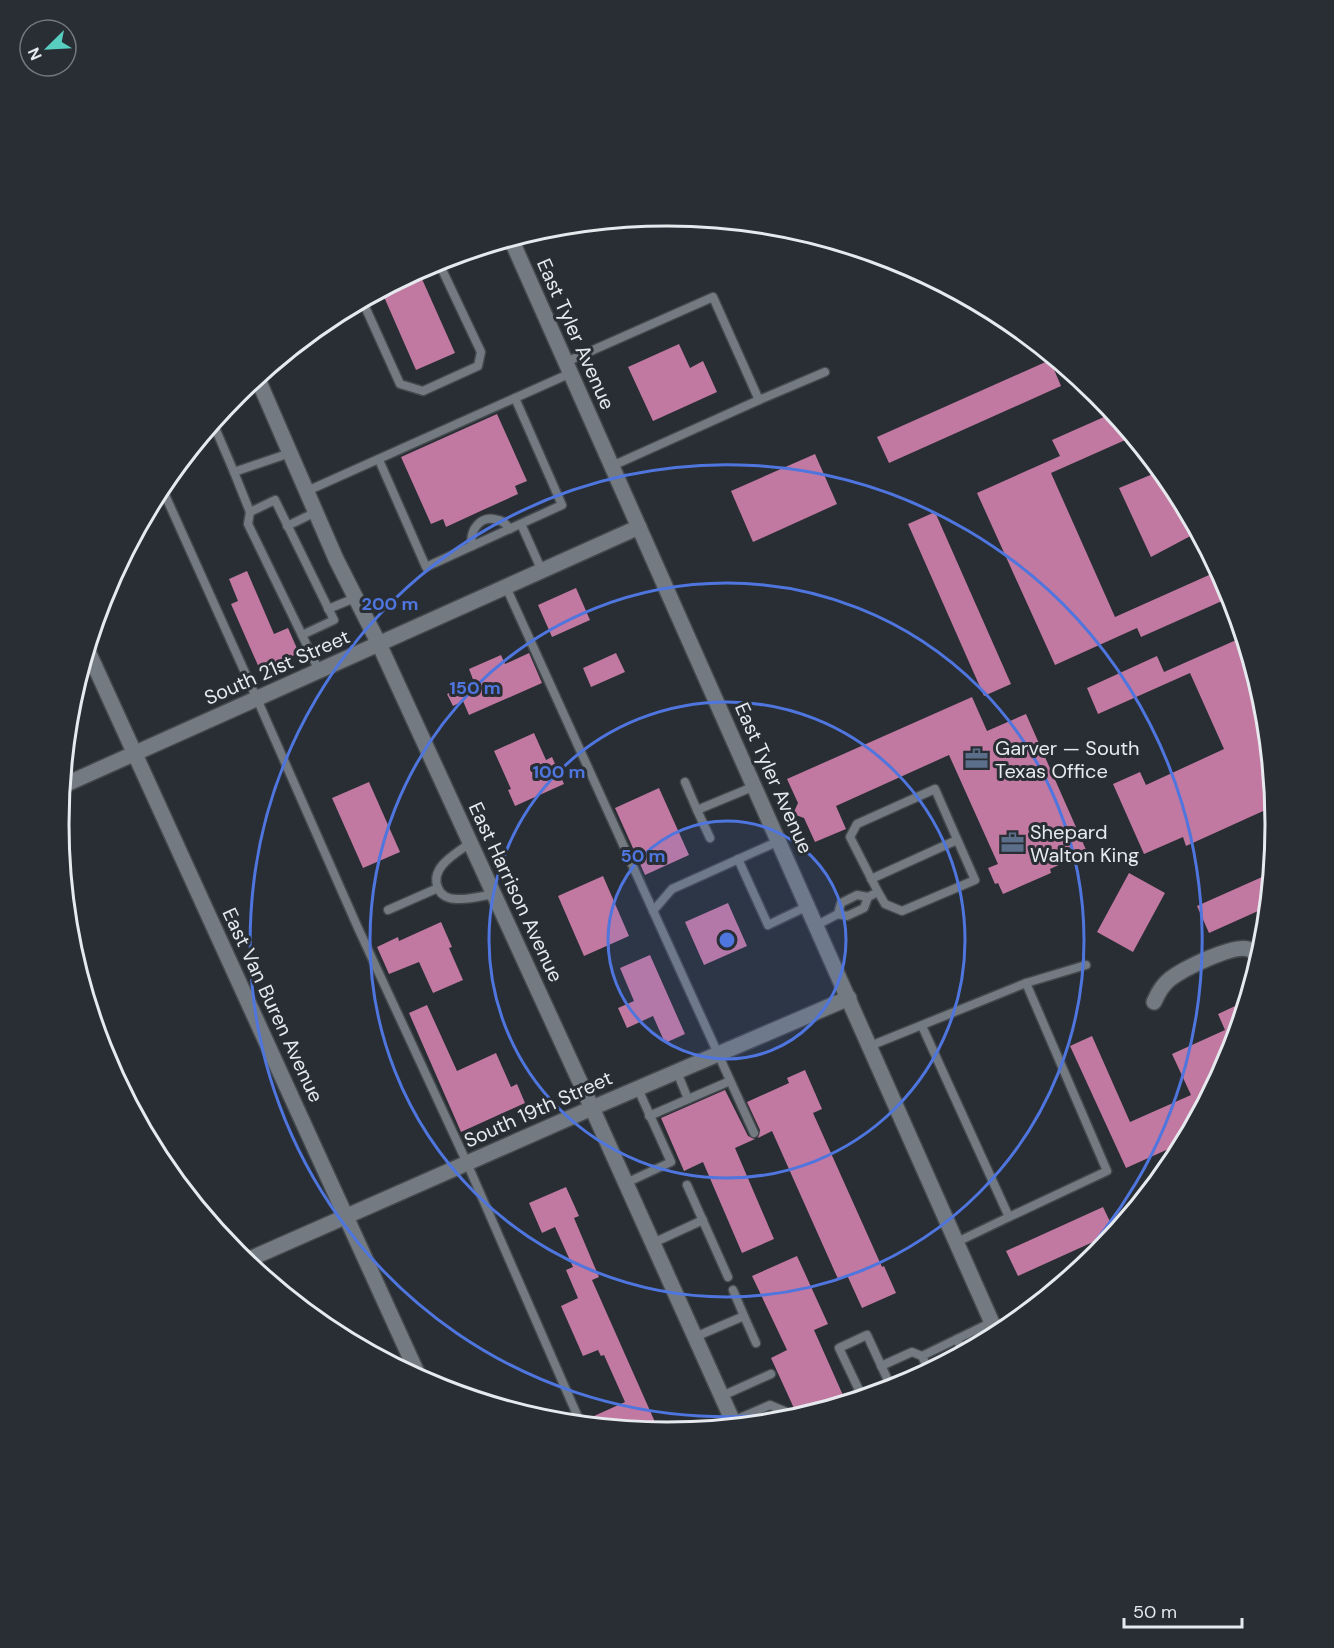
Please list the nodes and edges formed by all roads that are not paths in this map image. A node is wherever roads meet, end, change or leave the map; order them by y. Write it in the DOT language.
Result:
graph roads {
  1 [pos="513,246"];
  2 [pos="442,270"];
  3 [pos="365,308"];
  4 [pos="568,368"];
  5 [pos="825,372"];
  6 [pos="261,385"];
  7 [pos="515,398"];
  8 [pos="759,400"];
  9 [pos="216,431"];
  10 [pos="290,453"];
  11 [pos="379,460"];
  12 [pos="612,465"];
  13 [pos="234,472"];
  14 [pos="307,491"];
  15 [pos="166,498"];
  16 [pos="250,512"];
  17 [pos="316,512"];
  18 [pos="521,524"];
  19 [pos="287,526"];
  20 [pos="639,526"];
  21 [pos="510,529"];
  22 [pos="472,546"];
  23 [pos="542,571"];
  24 [pos="506,587"];
  25 [pos="355,598"];
  26 [pos="328,609"];
  27 [pos="302,635"];
  28 [pos="379,645"];
  29 [pos="92,660"];
  30 [pos="319,671"];
  31 [pos="258,699"];
  32 [pos="134,753"];
  33 [pos="70,782"];
  34 [pos="685,782"];
  35 [pos="755,786"];
  36 [pos="697,810"];
  37 [pos="710,838"];
  38 [pos="957,840"];
  39 [pos="779,841"];
  40 [pos="470,843"];
  41 [pos="738,859"];
  42 [pos="871,879"];
  43 [pos="438,888"];
  44 [pos="878,892"];
  45 [pos="494,894"];
  46 [pos="868,897"];
  47 [pos="808,906"];
  48 [pos="388,910"];
  49 [pos="653,911"];
  50 [pos="838,914"];
  51 [pos="817,925"];
  52 [pos="1252,951"];
  53 [pos="1086,965"];
  54 [pos="1026,983"];
  55 [pos="849,998"];
  56 [pos="1154,1002"];
  57 [pos="922,1026"];
  58 [pos="870,1046"];
  59 [pos="718,1054"];
  60 [pos="676,1072"];
  61 [pos="730,1081"];
  62 [pos="638,1089"];
  63 [pos="688,1099"];
  64 [pos="592,1108"];
  65 [pos="649,1116"];
  66 [pos="754,1133"];
  67 [pos="467,1163"];
  68 [pos="626,1183"];
  69 [pos="687,1185"];
  70 [pos="346,1215"];
  71 [pos="1010,1217"];
  72 [pos="703,1220"];
  73 [pos="957,1242"];
  74 [pos="653,1243"];
  75 [pos="254,1257"];
  76 [pos="728,1277"];
  77 [pos="733,1290"];
  78 [pos="744,1316"];
  79 [pos="993,1325"];
  80 [pos="982,1332"];
  81 [pos="695,1337"];
  82 [pos="957,1339"];
  83 [pos="756,1343"];
  84 [pos="960,1345"];
  85 [pos="922,1356"];
  86 [pos="925,1363"];
  87 [pos="414,1365"];
  88 [pos="881,1366"];
  89 [pos="771,1374"];
  90 [pos="887,1379"];
  91 [pos="859,1390"];
  92 [pos="722,1396"];
  93 [pos="784,1411"];
  94 [pos="577,1415"];
  95 [pos="748,1417"];
  96 [pos="732,1418"];
  1 -- 4 [label="main road, East Tyler Avenue"];
  2 -- 3 [label="lane"];
  4 -- 7 [label="lane"];
  4 -- 8 [label="lane"];
  4 -- 12 [label="main road, East Tyler Avenue"];
  5 -- 8 [label="lane"];
  6 -- 10 [label="main road, East Harrison Avenue"];
  7 -- 11 [label="lane"];
  7 -- 18 [label="lane"];
  8 -- 12 [label="lane"];
  9 -- 13 [label="lane"];
  10 -- 13 [label="lane"];
  10 -- 14 [label="main road, East Harrison Avenue"];
  11 -- 14 [label="lane"];
  11 -- 22 [label="lane"];
  12 -- 20 [label="main road, East Tyler Avenue"];
  13 -- 16 [label="lane"];
  14 -- 17 [label="main road, East Harrison Avenue"];
  15 -- 31 [label="lane"];
  16 -- 19 [label="lane"];
  16 -- 27 [label="lane"];
  17 -- 19 [label="lane"];
  17 -- 25 [label="main road, East Harrison Avenue"];
  18 -- 21 [label="lane"];
  18 -- 23 [label="lane"];
  19 -- 26 [label="lane"];
  20 -- 23 [label="main road, South 21st Street"];
  20 -- 35 [label="main road, East Tyler Avenue"];
  21 -- 22 [label="lane"];
  21 -- 22 [label="lane"];
  23 -- 24 [label="main road, South 21st Street"];
  24 -- 28 [label="main road, South 21st Street"];
  24 -- 49 [label="lane"];
  25 -- 26 [label="lane"];
  25 -- 28 [label="main road, East Harrison Avenue"];
  26 -- 27 [label="lane"];
  27 -- 30 [label="lane"];
  28 -- 30 [label="main road, South 21st Street"];
  28 -- 40 [label="main road, East Harrison Avenue"];
  29 -- 32 [label="main road, East Van Buren Avenue"];
  30 -- 31 [label="main road, South 21st Street"];
  31 -- 32 [label="main road, South 21st Street"];
  31 -- 67 [label="lane"];
  32 -- 33 [label="main road, South 21st Street"];
  32 -- 70 [label="main road, East Van Buren Avenue"];
  34 -- 36 [label="lane"];
  35 -- 36 [label="lane"];
  35 -- 39 [label="main road, East Tyler Avenue"];
  36 -- 37 [label="lane"];
  38 -- 42 [label="lane"];
  38 -- 42 [label="lane"];
  38 -- 44 [label="lane"];
  39 -- 41 [label="lane"];
  39 -- 47 [label="main road, East Tyler Avenue"];
  40 -- 43 [label="lane"];
  40 -- 45 [label="main road, East Harrison Avenue"];
  41 -- 47 [label="lane"];
  41 -- 49 [label="lane"];
  42 -- 44 [label="lane"];
  43 -- 45 [label="lane"];
  43 -- 48 [label="lane"];
  44 -- 46 [label="lane"];
  45 -- 64 [label="main road, East Harrison Avenue"];
  46 -- 50 [label="lane"];
  46 -- 50 [label="lane"];
  47 -- 51 [label="main road, East Tyler Avenue"];
  49 -- 59 [label="lane"];
  50 -- 51 [label="lane"];
  51 -- 55 [label="main road, East Tyler Avenue"];
  52 -- 56 [label="main road"];
  53 -- 54 [label="lane"];
  54 -- 57 [label="lane"];
  54 -- 71 [label="lane"];
  55 -- 58 [label="main road, East Tyler Avenue"];
  55 -- 59 [label="main road, South 19th Street"];
  57 -- 58 [label="lane"];
  57 -- 71 [label="lane"];
  58 -- 73 [label="main road, East Tyler Avenue"];
  59 -- 60 [label="main road, South 19th Street"];
  59 -- 61 [label="lane"];
  60 -- 62 [label="main road, South 19th Street"];
  60 -- 63 [label="lane"];
  61 -- 63 [label="lane"];
  61 -- 66 [label="lane"];
  62 -- 64 [label="main road, South 19th Street"];
  62 -- 65 [label="lane"];
  63 -- 65 [label="lane"];
  64 -- 67 [label="main road, South 19th Street"];
  64 -- 68 [label="main road, East Harrison Avenue"];
  65 -- 68 [label="lane"];
  67 -- 70 [label="main road, South 19th Street"];
  67 -- 94 [label="lane"];
  68 -- 74 [label="main road, East Harrison Avenue"];
  69 -- 72 [label="lane"];
  70 -- 75 [label="main road, South 19th Street"];
  70 -- 87 [label="main road, East Van Buren Avenue"];
  71 -- 73 [label="lane"];
  72 -- 74 [label="lane"];
  72 -- 76 [label="lane"];
  73 -- 79 [label="main road, East Tyler Avenue"];
  74 -- 81 [label="main road, East Harrison Avenue"];
  77 -- 78 [label="lane"];
  78 -- 81 [label="lane"];
  78 -- 83 [label="lane"];
  80 -- 82 [label="lane"];
  81 -- 92 [label="main road, East Harrison Avenue"];
  82 -- 84 [label="lane"];
  82 -- 85 [label="lane"];
  85 -- 86 [label="lane"];
  85 -- 88 [label="lane"];
  88 -- 90 [label="lane"];
  88 -- 91 [label="lane"];
  89 -- 92 [label="lane"];
  92 -- 96 [label="main road, East Harrison Avenue"];
  93 -- 95 [label="lane"];
}
